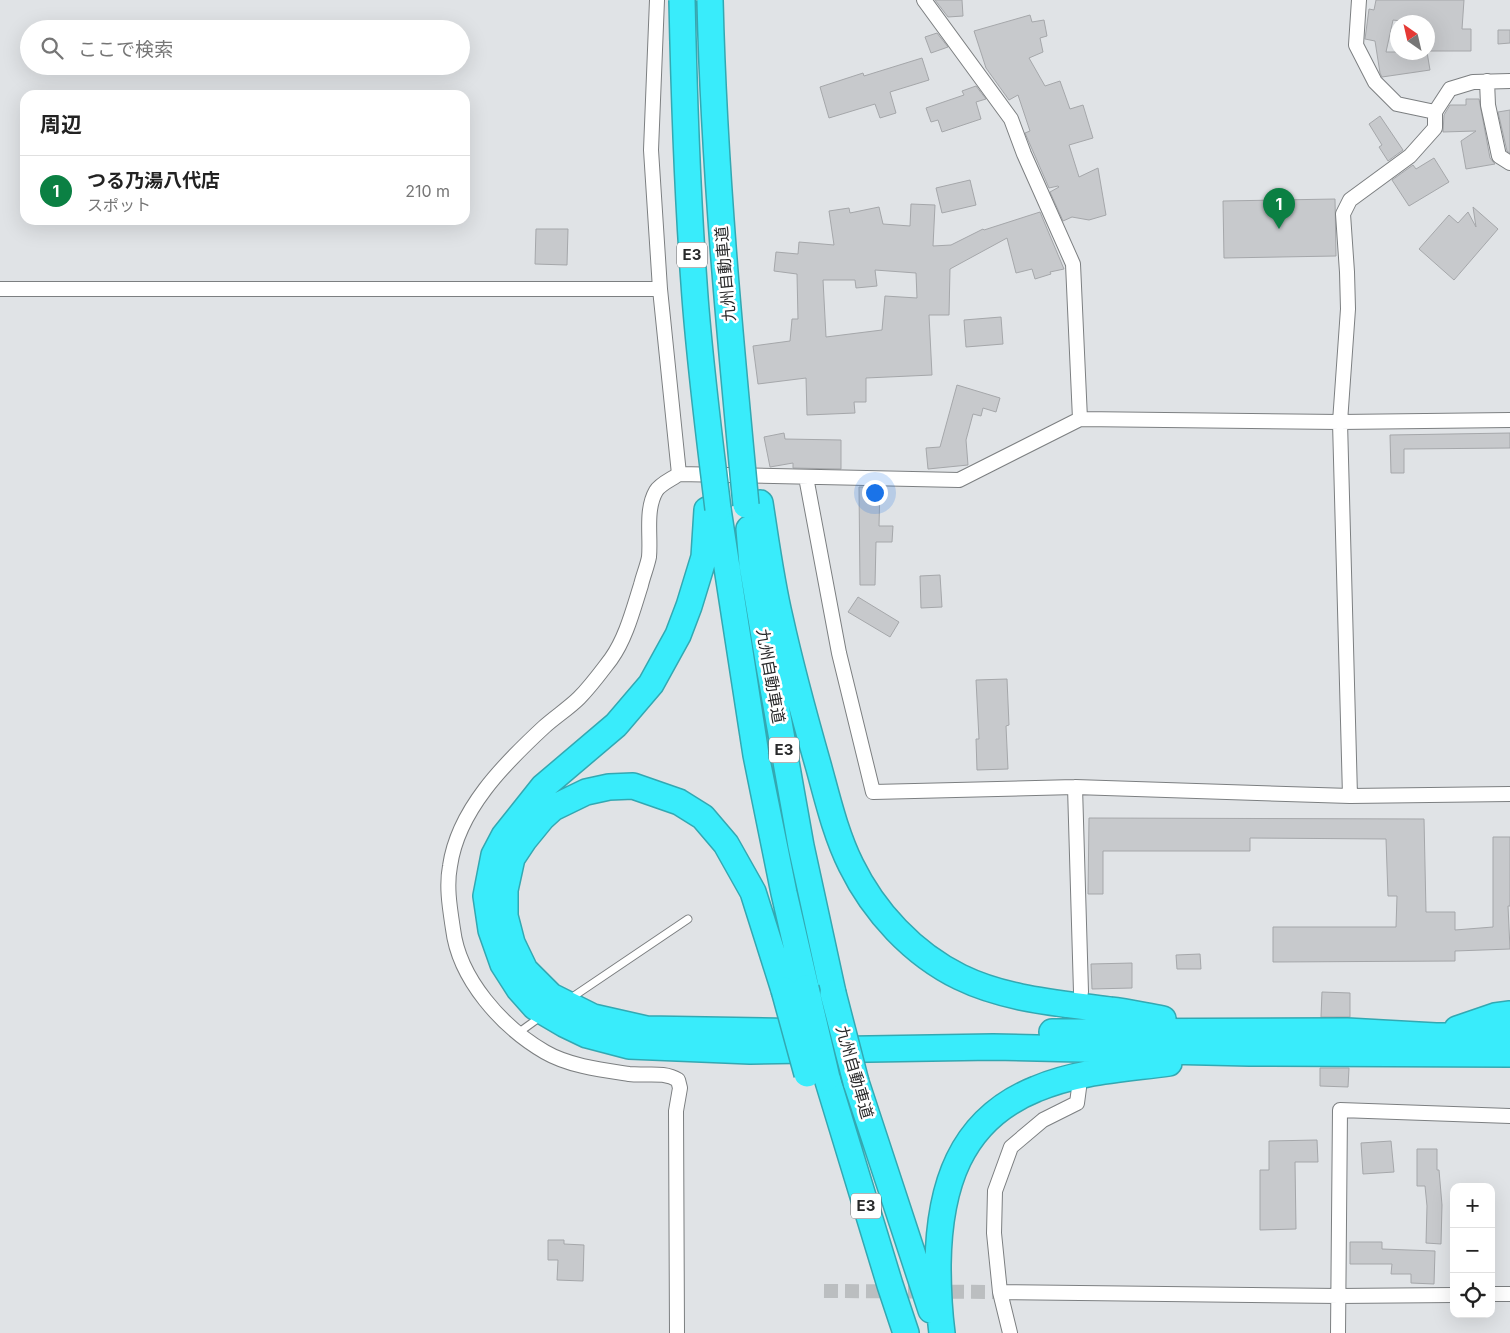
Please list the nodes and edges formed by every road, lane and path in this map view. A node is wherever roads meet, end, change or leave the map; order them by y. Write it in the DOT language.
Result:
graph roads {
  1 [pos="657,0"];
  2 [pos="682,0"];
  3 [pos="710,0"];
  4 [pos="924,0"];
  5 [pos="1359,0"];
  6 [pos="1487,81"];
  7 [pos="1510,81"];
  8 [pos="1435,112"];
  9 [pos="1510,163"];
  10 [pos="0,289"];
  11 [pos="660,289"];
  12 [pos="1080,419"];
  13 [pos="1510,420"];
  14 [pos="1340,422"];
  15 [pos="679,474"];
  16 [pos="806,477"];
  17 [pos="753,504"];
  18 [pos="713,509"];
  19 [pos="1075,787"];
  20 [pos="1510,794"];
  21 [pos="1350,796"];
  22 [pos="688,919"];
  23 [pos="795,989"];
  24 [pos="1081,992"];
  25 [pos="574,996"];
  26 [pos="1510,1014"];
  27 [pos="536,1020"];
  28 [pos="1229,1031"];
  29 [pos="517,1034"];
  30 [pos="1510,1035"];
  31 [pos="1436,1036"];
  32 [pos="1249,1052"];
  33 [pos="1510,1054"];
  34 [pos="1466,1055"];
  35 [pos="1510,1064"];
  36 [pos="1079,1088"];
  37 [pos="1510,1116"];
  38 [pos="1000,1292"];
  39 [pos="1495,1294"];
  40 [pos="1510,1294"];
  41 [pos="1450,1295"];
  42 [pos="1339,1296"];
  43 [pos="677,1333"];
  44 [pos="906,1333"];
  45 [pos="938,1333"];
  46 [pos="942,1333"];
  47 [pos="1010,1333"];
  48 [pos="1338,1333"];
  1 -- 11 [label="street"];
  2 -- 18 [label="highway, 九州自動車道 / E3, bridge"];
  3 -- 17 [label="highway, 九州自動車道 / E3, bridge"];
  4 -- 12 [label="street"];
  5 -- 8 [label="street"];
  6 -- 7 [label="street"];
  6 -- 8 [label="street"];
  6 -- 9 [label="street"];
  8 -- 14 [label="street"];
  10 -- 11 [label="street"];
  11 -- 15 [label="street"];
  12 -- 14 [label="street"];
  12 -- 16 [label="street"];
  13 -- 14 [label="street"];
  14 -- 21 [label="street"];
  15 -- 16 [label="street"];
  15 -- 29 [label="street"];
  16 -- 19 [label="street"];
  17 -- 28 [label="highway"];
  17 -- 45 [label="highway, 九州自動車道 / E3, bridge"];
  18 -- 23 [label="highway, 九州自動車道 / E3"];
  18 -- 32 [label="highway"];
  19 -- 21 [label="street"];
  19 -- 24 [label="street"];
  20 -- 21 [label="street"];
  22 -- 25 [label="lane"];
  23 -- 28 [label="highway"];
  23 -- 44 [label="highway, 九州自動車道 / E3, bridge"];
  26 -- 31 [label="highway"];
  27 -- 29 [label="lane"];
  28 -- 31 [label="highway"];
  29 -- 43 [label="street"];
  30 -- 31 [label="highway"];
  32 -- 34 [label="highway"];
  32 -- 46 [label="highway"];
  33 -- 34 [label="highway"];
  34 -- 35 [label="highway"];
  36 -- 38 [label="street"];
  37 -- 42 [label="street"];
  38 -- 42 [label="street"];
  38 -- 47 [label="street"];
  39 -- 40 [label="street"];
  41 -- 42 [label="street"];
  42 -- 48 [label="street"];
}
